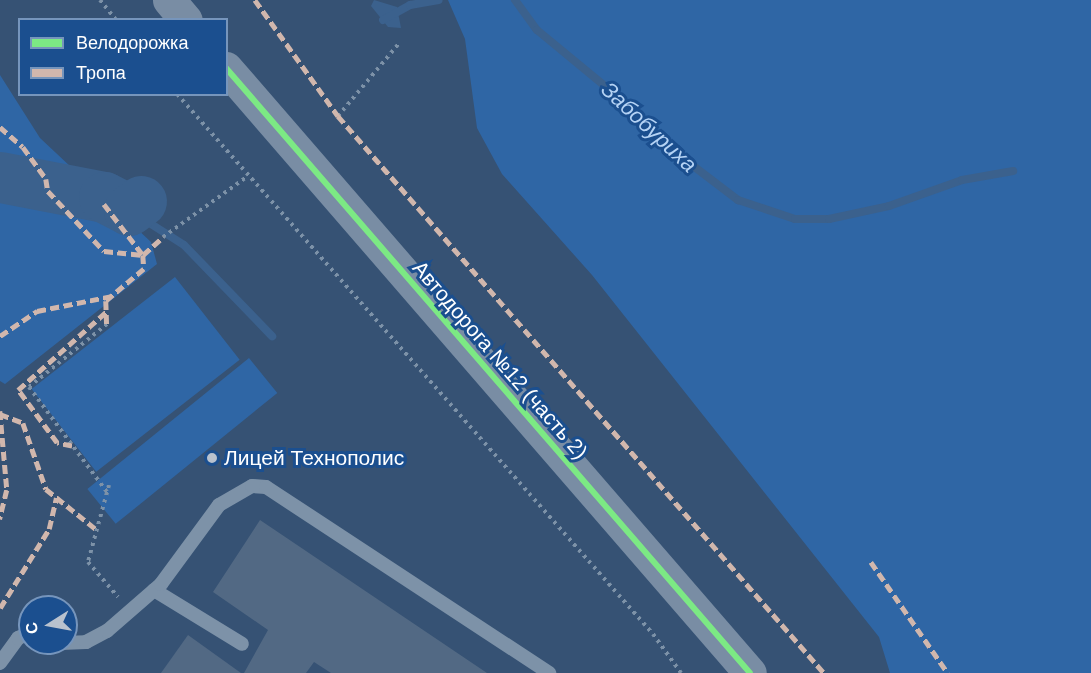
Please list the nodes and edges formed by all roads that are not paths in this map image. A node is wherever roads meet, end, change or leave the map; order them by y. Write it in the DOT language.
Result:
graph roads {
  1 [pos="170,0"];
  2 [pos="184,18"];
  3 [pos="228,70"];
  4 [pos="154,590"];
  5 [pos="18,638"];
  6 [pos="78,642"];
  7 [pos="242,644"];
  8 [pos="0,663"];
  9 [pos="549,673"];
  10 [pos="750,673"];
  1 -- 2 [label="street"];
  3 -- 10 [label="street, Автодорога №12 (часть 2)"];
  4 -- 6 [label="lane"];
  4 -- 7 [label="lane"];
  4 -- 9 [label="lane"];
  5 -- 8 [label="lane"];
}
